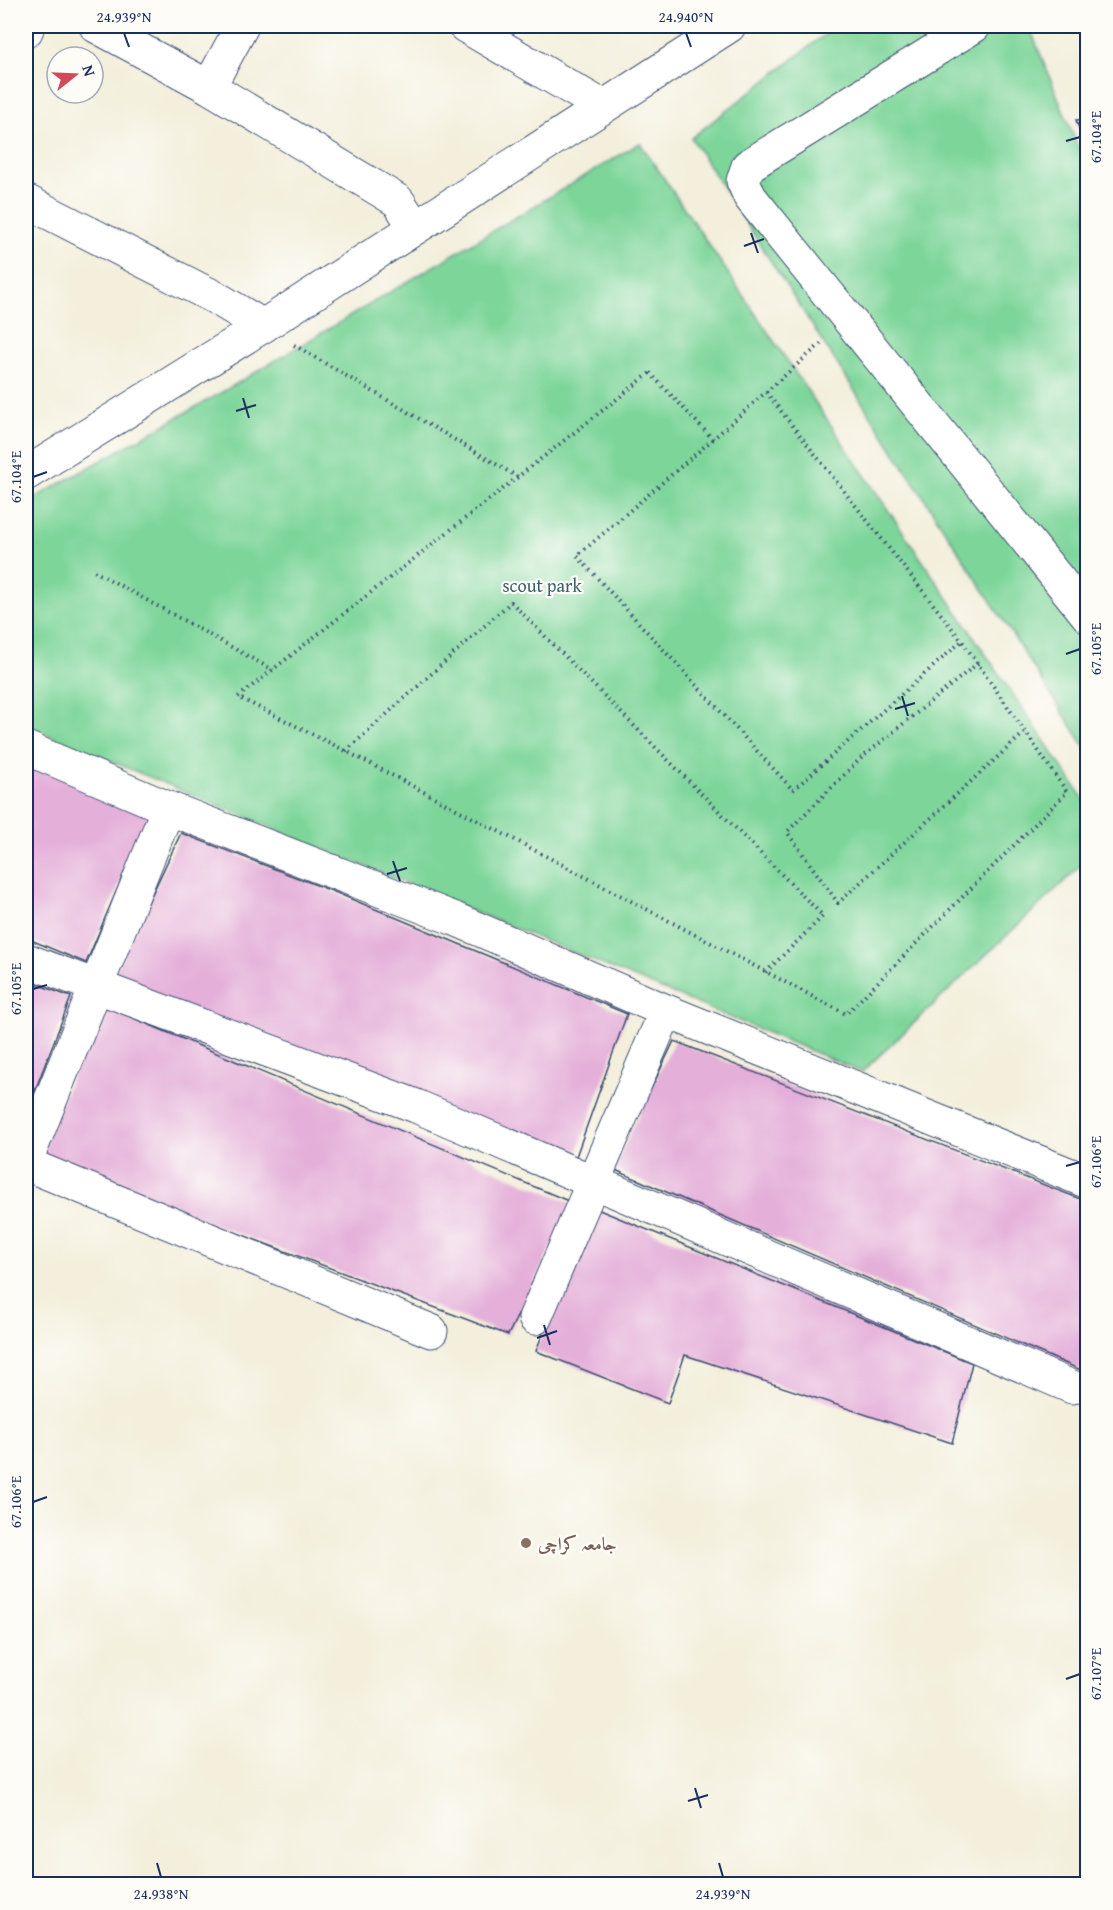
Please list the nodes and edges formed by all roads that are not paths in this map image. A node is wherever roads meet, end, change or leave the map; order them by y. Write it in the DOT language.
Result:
graph roads {
  1 [pos="28,26"];
  2 [pos="96,26"];
  3 [pos="242,26"];
  4 [pos="465,26"];
  5 [pos="729,26"];
  6 [pos="974,26"];
  7 [pos="26,31"];
  8 [pos="209,87"];
  9 [pos="602,106"];
  10 [pos="26,201"];
  11 [pos="414,226"];
  12 [pos="263,326"];
  13 [pos="26,474"];
  14 [pos="1088,616"];
  15 [pos="26,748"];
  16 [pos="168,808"];
  17 [pos="26,960"];
  18 [pos="94,986"];
  19 [pos="666,1011"];
  20 [pos="26,1162"];
  21 [pos="592,1182"];
  22 [pos="1088,1182"];
  23 [pos="535,1318"];
  24 [pos="431,1331"];
  25 [pos="1072,1387"];
  1 -- 7 [label="street"];
  2 -- 8 [label="street"];
  3 -- 8 [label="street"];
  4 -- 9 [label="street"];
  5 -- 9 [label="street"];
  6 -- 14 [label="street"];
  8 -- 11 [label="street"];
  9 -- 11 [label="street"];
  10 -- 12 [label="street"];
  11 -- 12 [label="street"];
  12 -- 13 [label="street"];
  15 -- 16 [label="street"];
  16 -- 18 [label="street"];
  16 -- 19 [label="street"];
  17 -- 18 [label="street"];
  18 -- 20 [label="street"];
  18 -- 21 [label="street"];
  19 -- 21 [label="street"];
  19 -- 22 [label="street"];
  20 -- 24 [label="street"];
  21 -- 23 [label="street"];
  21 -- 25 [label="street"];
}
